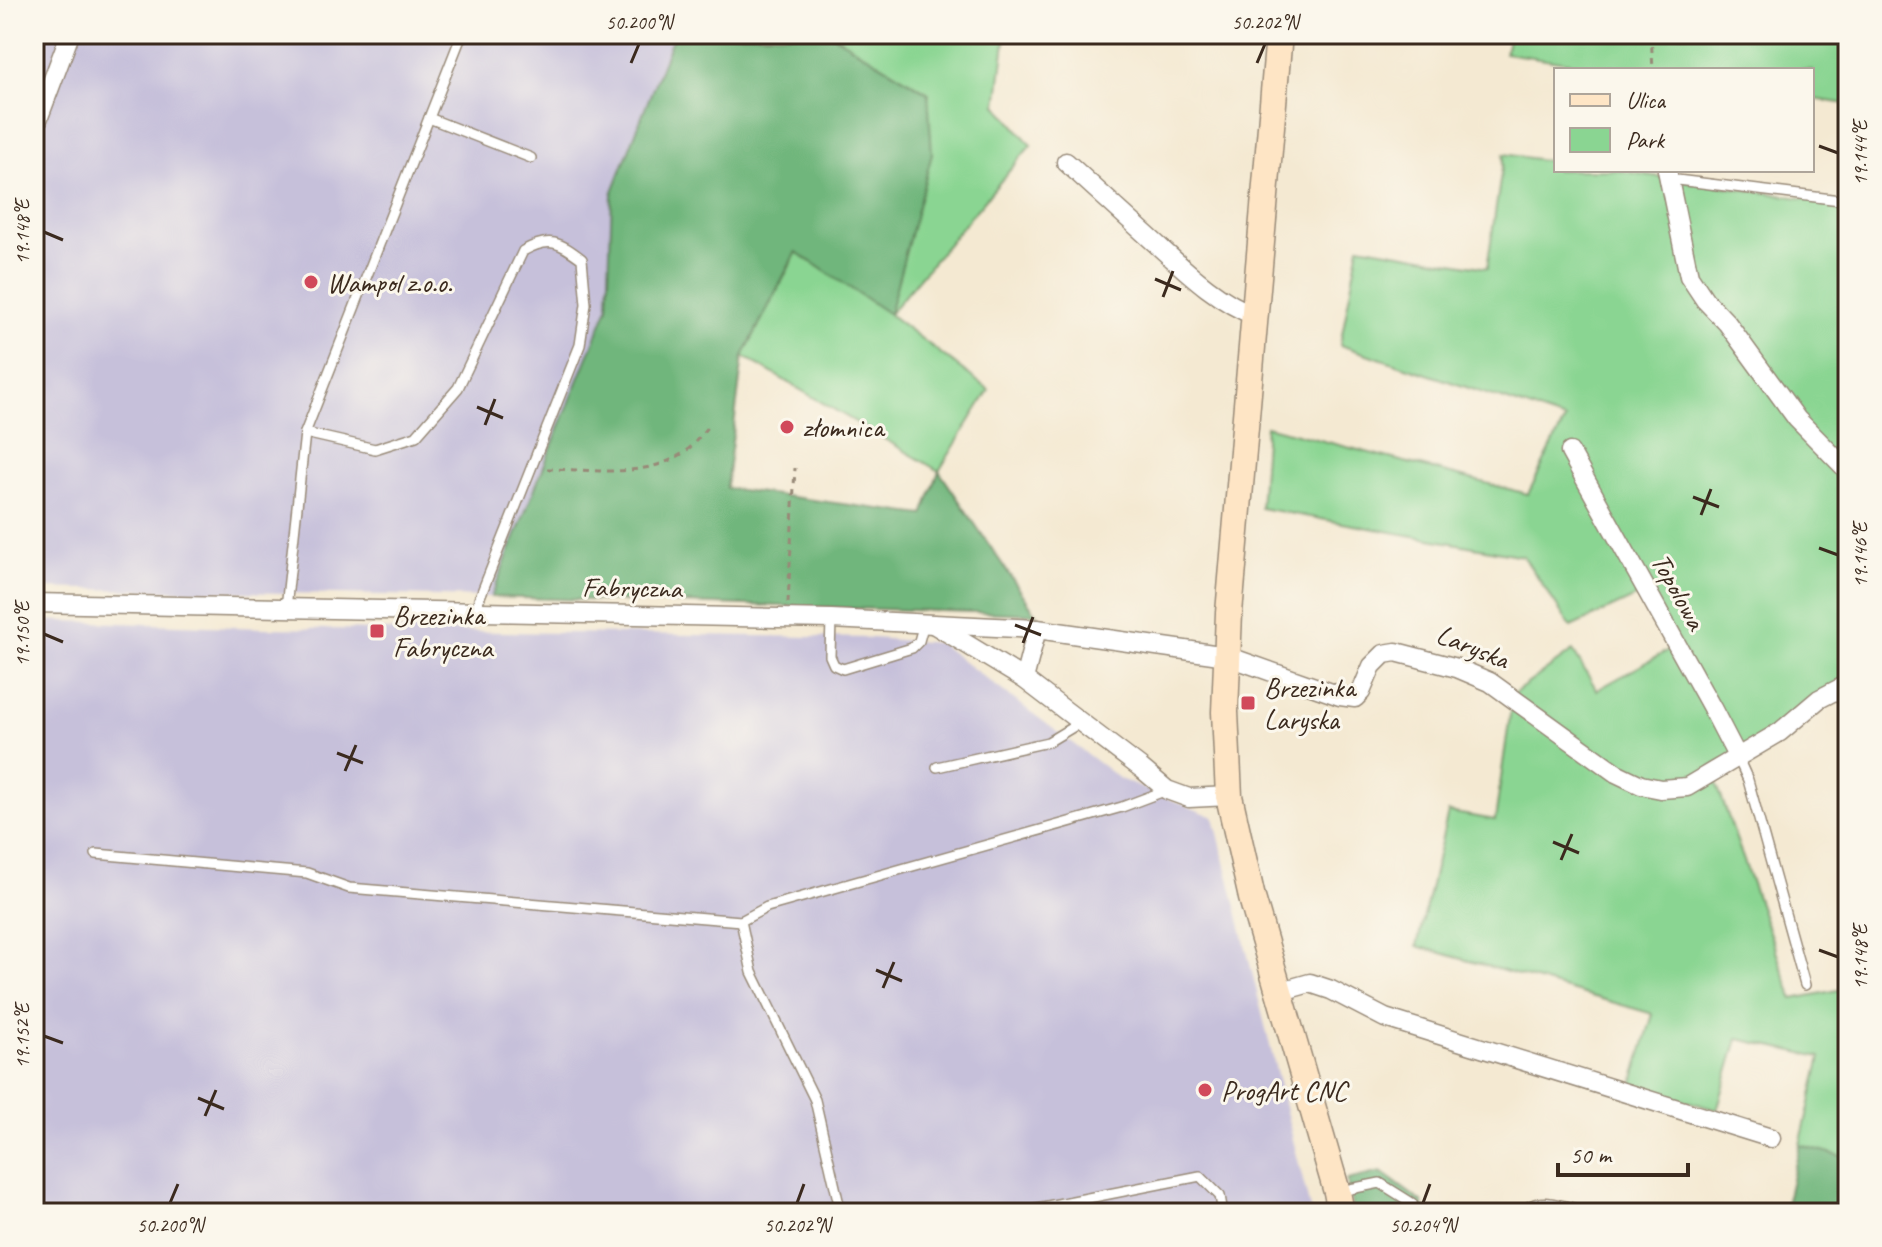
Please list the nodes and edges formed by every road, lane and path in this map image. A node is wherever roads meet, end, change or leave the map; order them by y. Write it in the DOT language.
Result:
graph roads {
  1 [pos="70,34"];
  2 [pos="462,34"];
  3 [pos="1279,34"];
  4 [pos="1651,34"];
  5 [pos="1653,68"];
  6 [pos="429,118"];
  7 [pos="34,130"];
  8 [pos="531,158"];
  9 [pos="1066,162"];
  10 [pos="1668,175"];
  11 [pos="1848,201"];
  12 [pos="1256,316"];
  13 [pos="708,426"];
  14 [pos="305,433"];
  15 [pos="1570,452"];
  16 [pos="531,468"];
  17 [pos="795,468"];
  18 [pos="1848,471"];
  19 [pos="34,603"];
  20 [pos="286,608"];
  21 [pos="474,612"];
  22 [pos="787,619"];
  23 [pos="831,619"];
  24 [pos="928,622"];
  25 [pos="1037,629"];
  26 [pos="1227,656"];
  27 [pos="1024,679"];
  28 [pos="1848,684"];
  29 [pos="1081,722"];
  30 [pos="1738,758"];
  31 [pos="937,767"];
  32 [pos="1167,790"];
  33 [pos="1229,796"];
  34 [pos="96,854"];
  35 [pos="741,921"];
  36 [pos="1805,985"];
  37 [pos="1278,992"];
  38 [pos="1771,1138"];
  39 [pos="1339,1202"];
  40 [pos="841,1213"];
  41 [pos="1012,1213"];
  42 [pos="1223,1213"];
  43 [pos="1415,1213"];
  44 [pos="1522,1213"];
  45 [pos="1588,1213"];
  1 -- 7 [label="street"];
  2 -- 6 [label="lane"];
  3 -- 12 [label="street"];
  4 -- 5 [label="path"];
  6 -- 8 [label="lane"];
  6 -- 14 [label="lane"];
  9 -- 12 [label="street"];
  10 -- 11 [label="lane"];
  10 -- 18 [label="street"];
  12 -- 26 [label="street"];
  13 -- 16 [label="path"];
  14 -- 16 [label="lane"];
  14 -- 20 [label="lane"];
  15 -- 30 [label="street, Topolowa"];
  16 -- 21 [label="lane"];
  17 -- 22 [label="path"];
  19 -- 20 [label="street, Fabryczna"];
  20 -- 21 [label="street, Fabryczna"];
  21 -- 22 [label="street, Fabryczna"];
  22 -- 23 [label="street, Fabryczna"];
  23 -- 24 [label="street, Fabryczna"];
  23 -- 24 [label="lane"];
  24 -- 25 [label="street, Fabryczna"];
  24 -- 27 [label="street"];
  25 -- 26 [label="street, Fabryczna"];
  25 -- 27 [label="street"];
  26 -- 30 [label="street, Laryska"];
  26 -- 33 [label="street"];
  27 -- 29 [label="street"];
  28 -- 30 [label="street"];
  29 -- 31 [label="lane"];
  29 -- 32 [label="street"];
  30 -- 36 [label="lane, Topolowa"];
  32 -- 33 [label="street"];
  32 -- 35 [label="lane"];
  33 -- 37 [label="street"];
  34 -- 35 [label="lane"];
  35 -- 40 [label="lane"];
  37 -- 38 [label="street"];
  37 -- 39 [label="street"];
  39 -- 43 [label="lane"];
  41 -- 42 [label="lane"];
  44 -- 45 [label="lane"];
}
